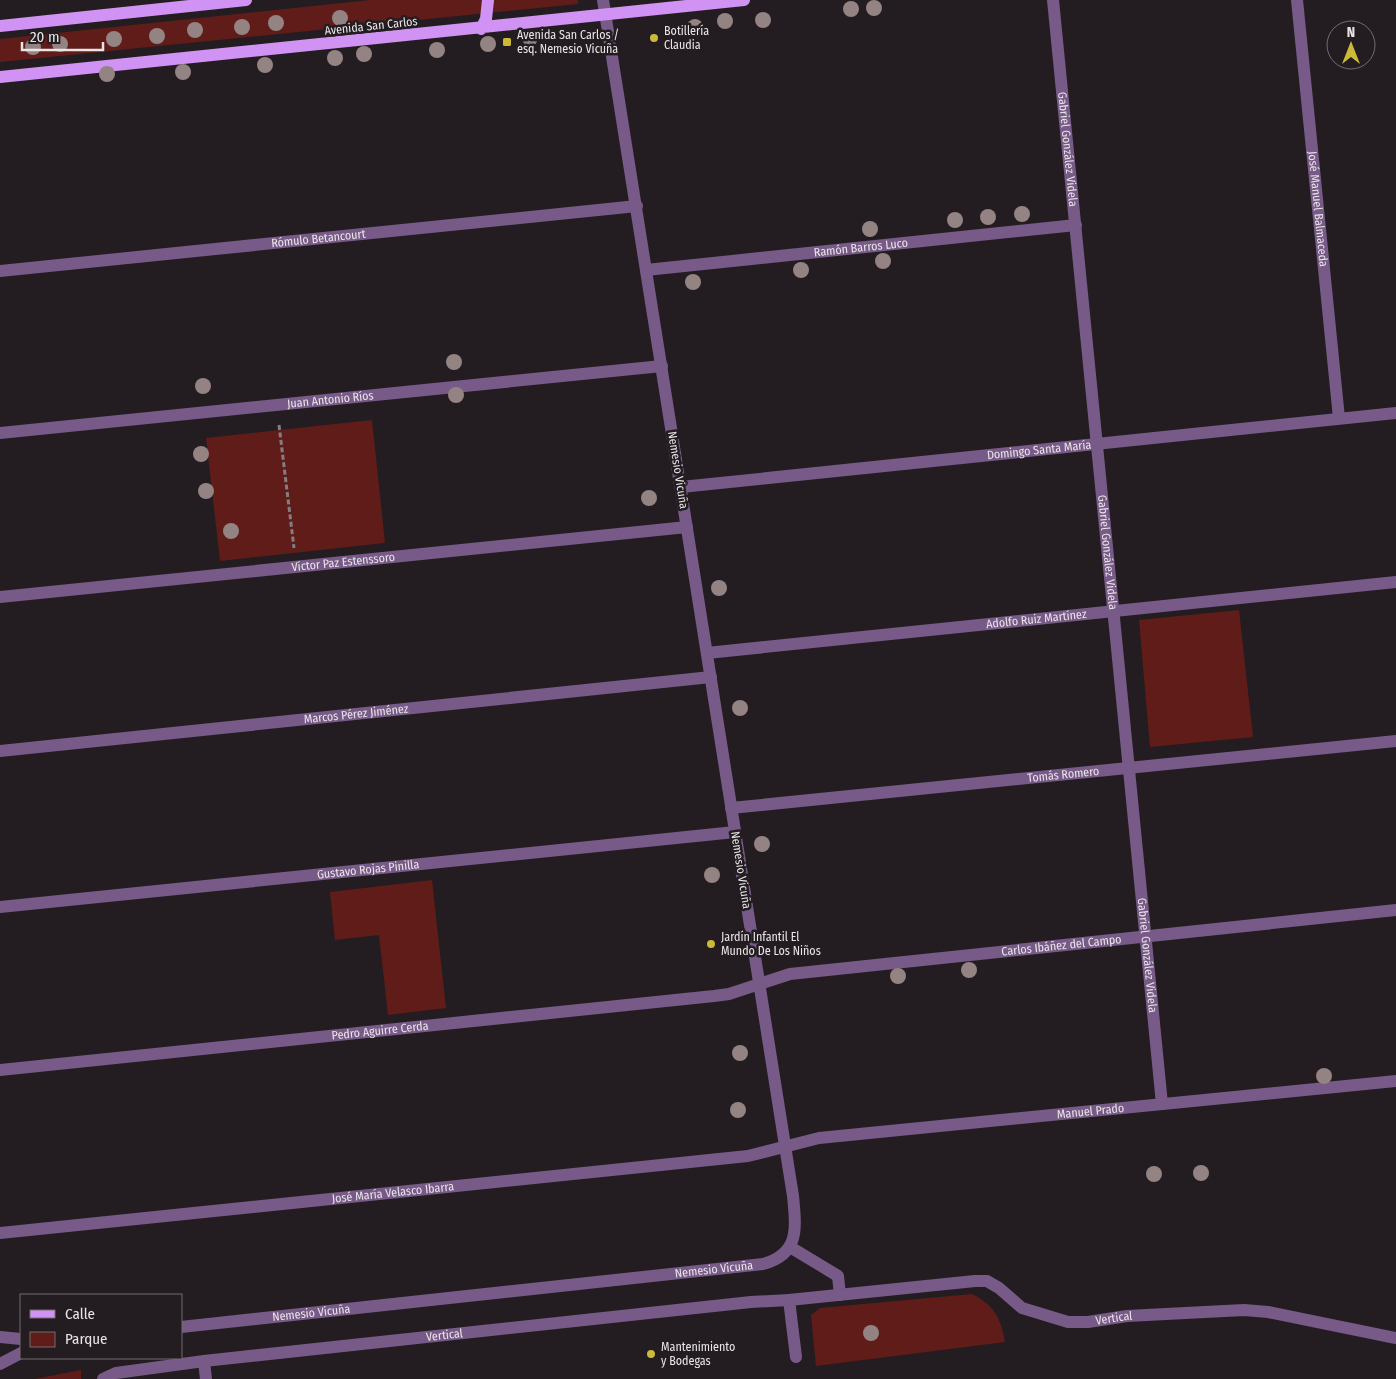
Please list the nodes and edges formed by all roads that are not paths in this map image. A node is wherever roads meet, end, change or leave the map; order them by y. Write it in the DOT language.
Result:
graph roads {
  1 [pos="244,0"];
  2 [pos="488,0"];
  3 [pos="603,0"];
  4 [pos="744,0"];
  5 [pos="1054,0"];
  6 [pos="1297,0"];
  7 [pos="210,2"];
  8 [pos="606,14"];
  9 [pos="0,26"];
  10 [pos="481,28"];
  11 [pos="0,77"];
  12 [pos="636,206"];
  13 [pos="1076,225"];
  14 [pos="646,270"];
  15 [pos="0,271"];
  16 [pos="662,366"];
  17 [pos="1396,412"];
  18 [pos="1339,418"];
  19 [pos="0,433"];
  20 [pos="1097,444"];
  21 [pos="681,487"];
  22 [pos="687,527"];
  23 [pos="1396,582"];
  24 [pos="0,597"];
  25 [pos="1114,611"];
  26 [pos="707,653"];
  27 [pos="711,678"];
  28 [pos="1396,741"];
  29 [pos="0,751"];
  30 [pos="1129,768"];
  31 [pos="731,808"];
  32 [pos="735,832"];
  33 [pos="0,907"];
  34 [pos="1396,910"];
  35 [pos="1146,936"];
  36 [pos="759,984"];
  37 [pos="0,1070"];
  38 [pos="1396,1081"];
  39 [pos="1162,1104"];
  40 [pos="785,1146"];
  41 [pos="0,1233"];
  42 [pos="790,1247"];
  43 [pos="840,1294"];
  44 [pos="789,1300"];
  45 [pos="182,1327"];
  46 [pos="0,1337"];
  47 [pos="1396,1338"];
  48 [pos="20,1339"];
  49 [pos="20,1354"];
  50 [pos="796,1357"];
  51 [pos="204,1361"];
  52 [pos="0,1364"];
  53 [pos="103,1379"];
  54 [pos="206,1379"];
  1 -- 7 [label="main road"];
  2 -- 10 [label="main road"];
  3 -- 8 [label="street, Nemesio Vicuña"];
  4 -- 8 [label="main road, Avenida San Carlos"];
  5 -- 13 [label="street, Gabriel González Videla"];
  6 -- 18 [label="street, José Manuel Balmaceda"];
  7 -- 9 [label="main road"];
  8 -- 10 [label="main road, Avenida San Carlos"];
  8 -- 12 [label="street, Nemesio Vicuña"];
  10 -- 11 [label="main road, Avenida San Carlos"];
  12 -- 14 [label="street, Nemesio Vicuña"];
  12 -- 15 [label="street, Rómulo Betancourt"];
  13 -- 14 [label="street, Ramón Barros Luco"];
  13 -- 20 [label="street, Gabriel González Videla"];
  14 -- 16 [label="street, Nemesio Vicuña"];
  16 -- 19 [label="street, Juan Antonio Ríos"];
  16 -- 21 [label="street, Nemesio Vicuña"];
  17 -- 18 [label="street, Domingo Santa María"];
  18 -- 20 [label="street, Domingo Santa María"];
  20 -- 21 [label="street, Domingo Santa María"];
  20 -- 25 [label="street, Gabriel González Videla"];
  21 -- 22 [label="street, Nemesio Vicuña"];
  22 -- 24 [label="street, Víctor Paz Estenssoro"];
  22 -- 26 [label="street, Nemesio Vicuña"];
  23 -- 25 [label="street, Adolfo Ruiz Martínez"];
  25 -- 26 [label="street, Adolfo Ruiz Martínez"];
  25 -- 30 [label="street, Gabriel González Videla"];
  26 -- 27 [label="street, Nemesio Vicuña"];
  27 -- 29 [label="street, Marcos Pérez Jiménez"];
  27 -- 31 [label="street, Nemesio Vicuña"];
  28 -- 30 [label="street, Tomás Romero"];
  30 -- 31 [label="street, Tomás Romero"];
  30 -- 35 [label="street, Gabriel González Videla"];
  31 -- 32 [label="street, Nemesio Vicuña"];
  32 -- 33 [label="street, Gustavo Rojas Pinilla"];
  32 -- 36 [label="street, Nemesio Vicuña"];
  34 -- 35 [label="street, Carlos Ibáñez del Campo"];
  35 -- 36 [label="street, Carlos Ibáñez del Campo"];
  35 -- 39 [label="street, Gabriel González Videla"];
  36 -- 37 [label="street, Pedro Aguirre Cerda"];
  36 -- 40 [label="street, Nemesio Vicuña"];
  38 -- 39 [label="street, Manuel Prado"];
  39 -- 40 [label="street, Manuel Prado"];
  40 -- 41 [label="street, José María Velasco Ibarra"];
  40 -- 42 [label="street, Nemesio Vicuña"];
  42 -- 43 [label="street"];
  42 -- 45 [label="street, Nemesio Vicuña"];
  43 -- 44 [label="street, Vertical"];
  43 -- 47 [label="street, Vertical"];
  44 -- 50 [label="street"];
  44 -- 51 [label="street, Vertical"];
  46 -- 48 [label="street"];
  49 -- 52 [label="street"];
  51 -- 53 [label="street, Vertical"];
  51 -- 54 [label="street"];
}
